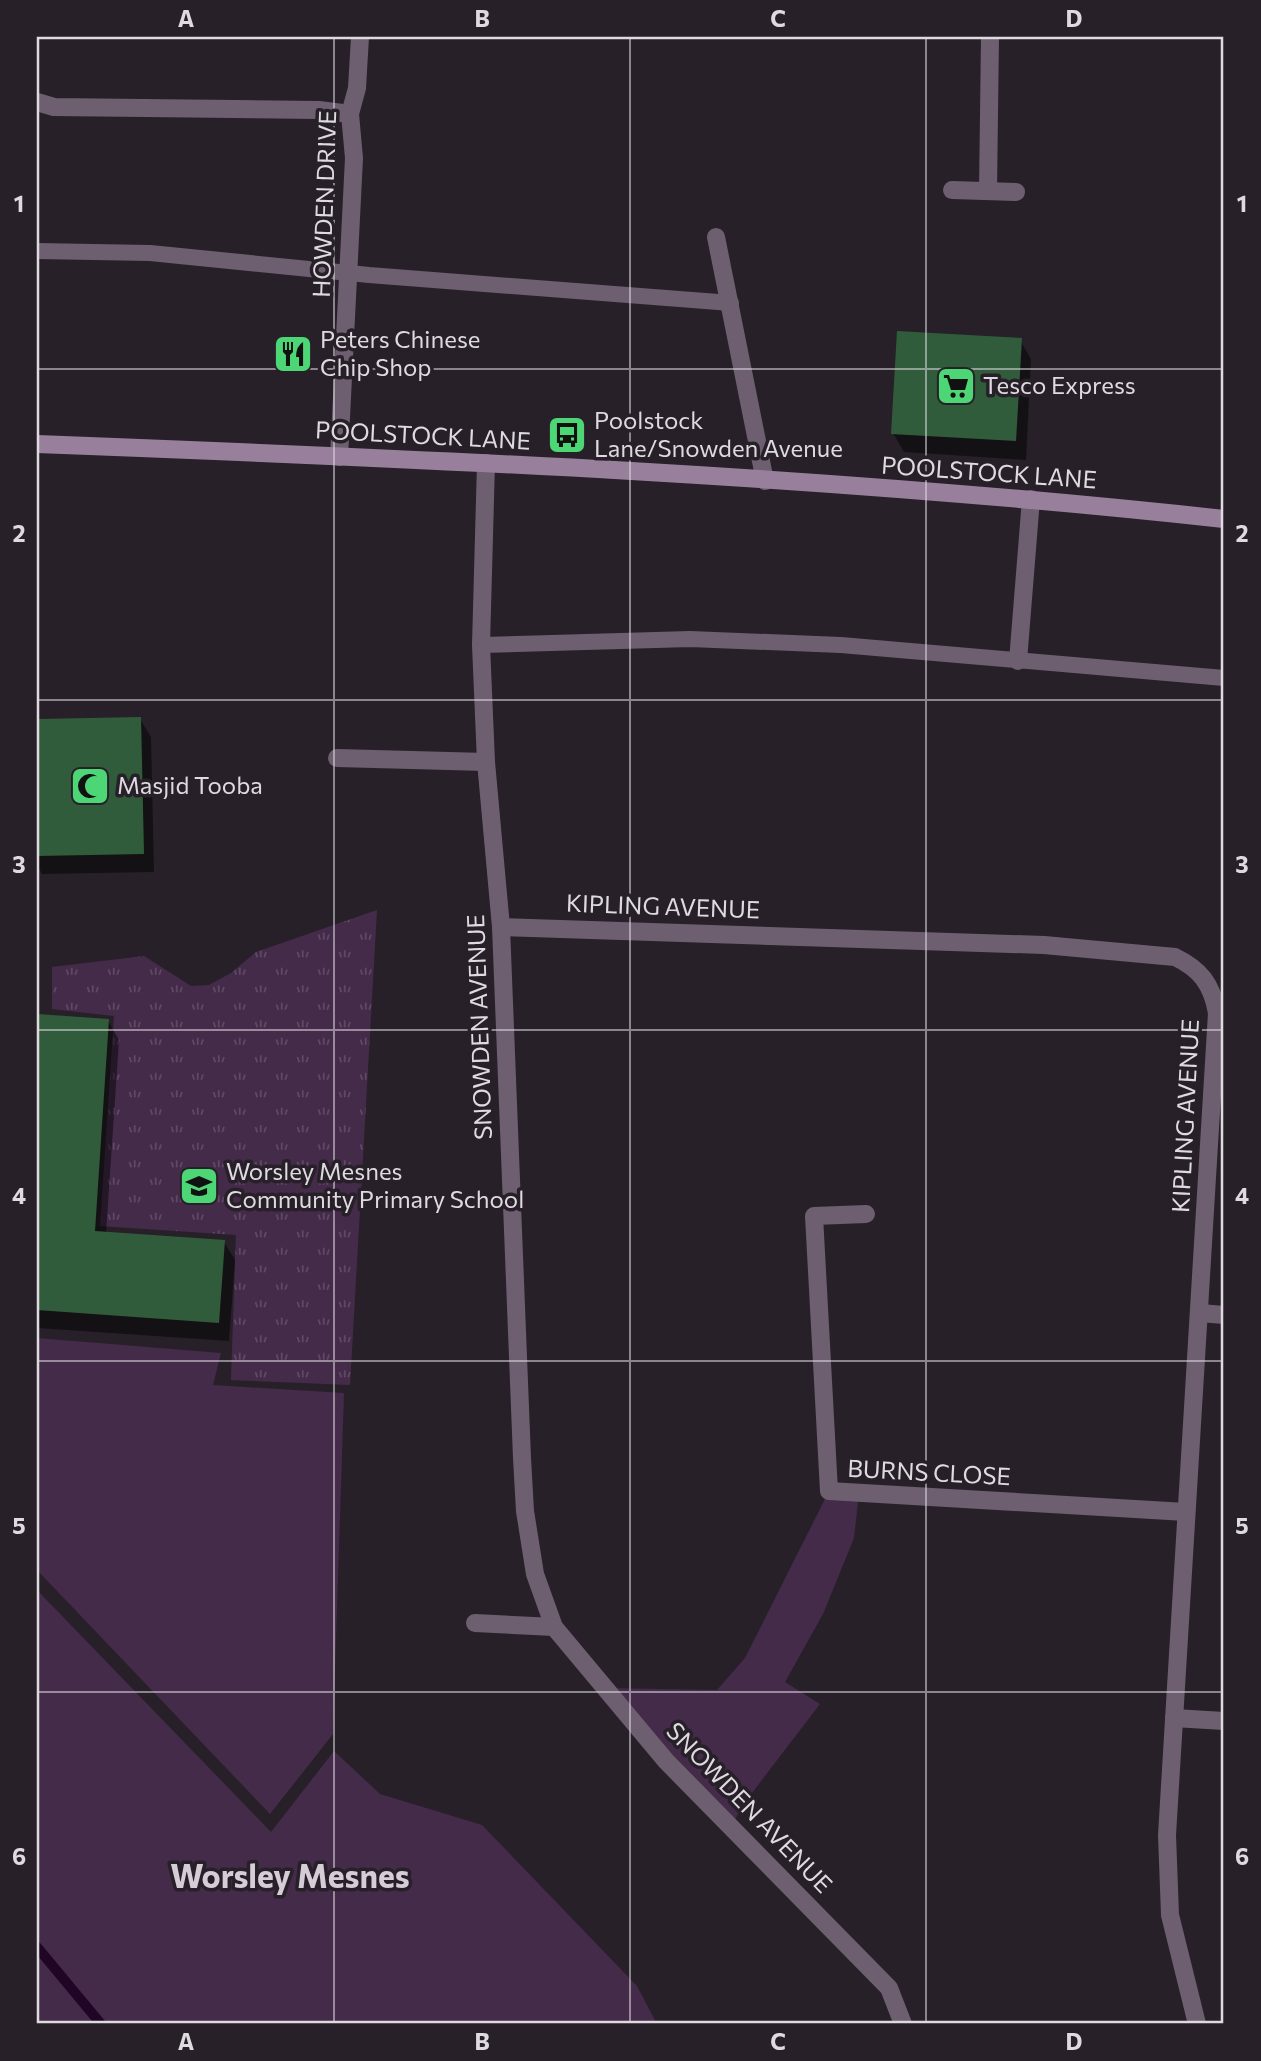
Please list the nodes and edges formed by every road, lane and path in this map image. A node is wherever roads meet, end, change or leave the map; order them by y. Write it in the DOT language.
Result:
graph roads {
  1 [pos="360,37"];
  2 [pos="990,37"];
  3 [pos="37,102"];
  4 [pos="351,114"];
  5 [pos="952,190"];
  6 [pos="988,191"];
  7 [pos="1016,192"];
  8 [pos="716,237"];
  9 [pos="37,251"];
  10 [pos="347,272"];
  11 [pos="731,303"];
  12 [pos="37,444"];
  13 [pos="339,457"];
  14 [pos="486,463"];
  15 [pos="765,481"];
  16 [pos="1031,499"];
  17 [pos="1224,519"];
  18 [pos="481,645"];
  19 [pos="1018,662"];
  20 [pos="1224,678"];
  21 [pos="337,758"];
  22 [pos="486,762"];
  23 [pos="501,927"];
  24 [pos="866,1214"];
  25 [pos="1200,1313"];
  26 [pos="1224,1315"];
  27 [pos="1186,1513"];
  28 [pos="475,1623"];
  29 [pos="554,1627"];
  30 [pos="1174,1718"];
  31 [pos="1224,1721"];
  32 [pos="903,2024"];
  33 [pos="1197,2024"];
  1 -- 4 [label="street, HOWDEN DRIVE"];
  2 -- 6 [label="street"];
  3 -- 4 [label="street"];
  4 -- 10 [label="street, HOWDEN DRIVE"];
  5 -- 6 [label="street"];
  6 -- 7 [label="street"];
  8 -- 11 [label="street"];
  9 -- 10 [label="lane"];
  10 -- 11 [label="lane"];
  10 -- 13 [label="street, HOWDEN DRIVE"];
  11 -- 15 [label="street"];
  12 -- 13 [label="main road, POOLSTOCK LANE"];
  13 -- 14 [label="main road, POOLSTOCK LANE"];
  14 -- 15 [label="main road, POOLSTOCK LANE"];
  14 -- 18 [label="street, SNOWDEN AVENUE"];
  15 -- 16 [label="main road, POOLSTOCK LANE"];
  16 -- 17 [label="main road, POOLSTOCK LANE"];
  16 -- 19 [label="street"];
  18 -- 19 [label="lane"];
  18 -- 22 [label="street, SNOWDEN AVENUE"];
  19 -- 20 [label="lane"];
  21 -- 22 [label="street"];
  22 -- 23 [label="street, SNOWDEN AVENUE"];
  23 -- 25 [label="street, KIPLING AVENUE"];
  23 -- 29 [label="street, SNOWDEN AVENUE"];
  24 -- 27 [label="street, BURNS CLOSE"];
  25 -- 26 [label="street"];
  25 -- 27 [label="street, KIPLING AVENUE"];
  27 -- 30 [label="street, KIPLING AVENUE"];
  28 -- 29 [label="street"];
  29 -- 32 [label="street, SNOWDEN AVENUE"];
  30 -- 31 [label="street"];
  30 -- 33 [label="street, KIPLING AVENUE"];
}
